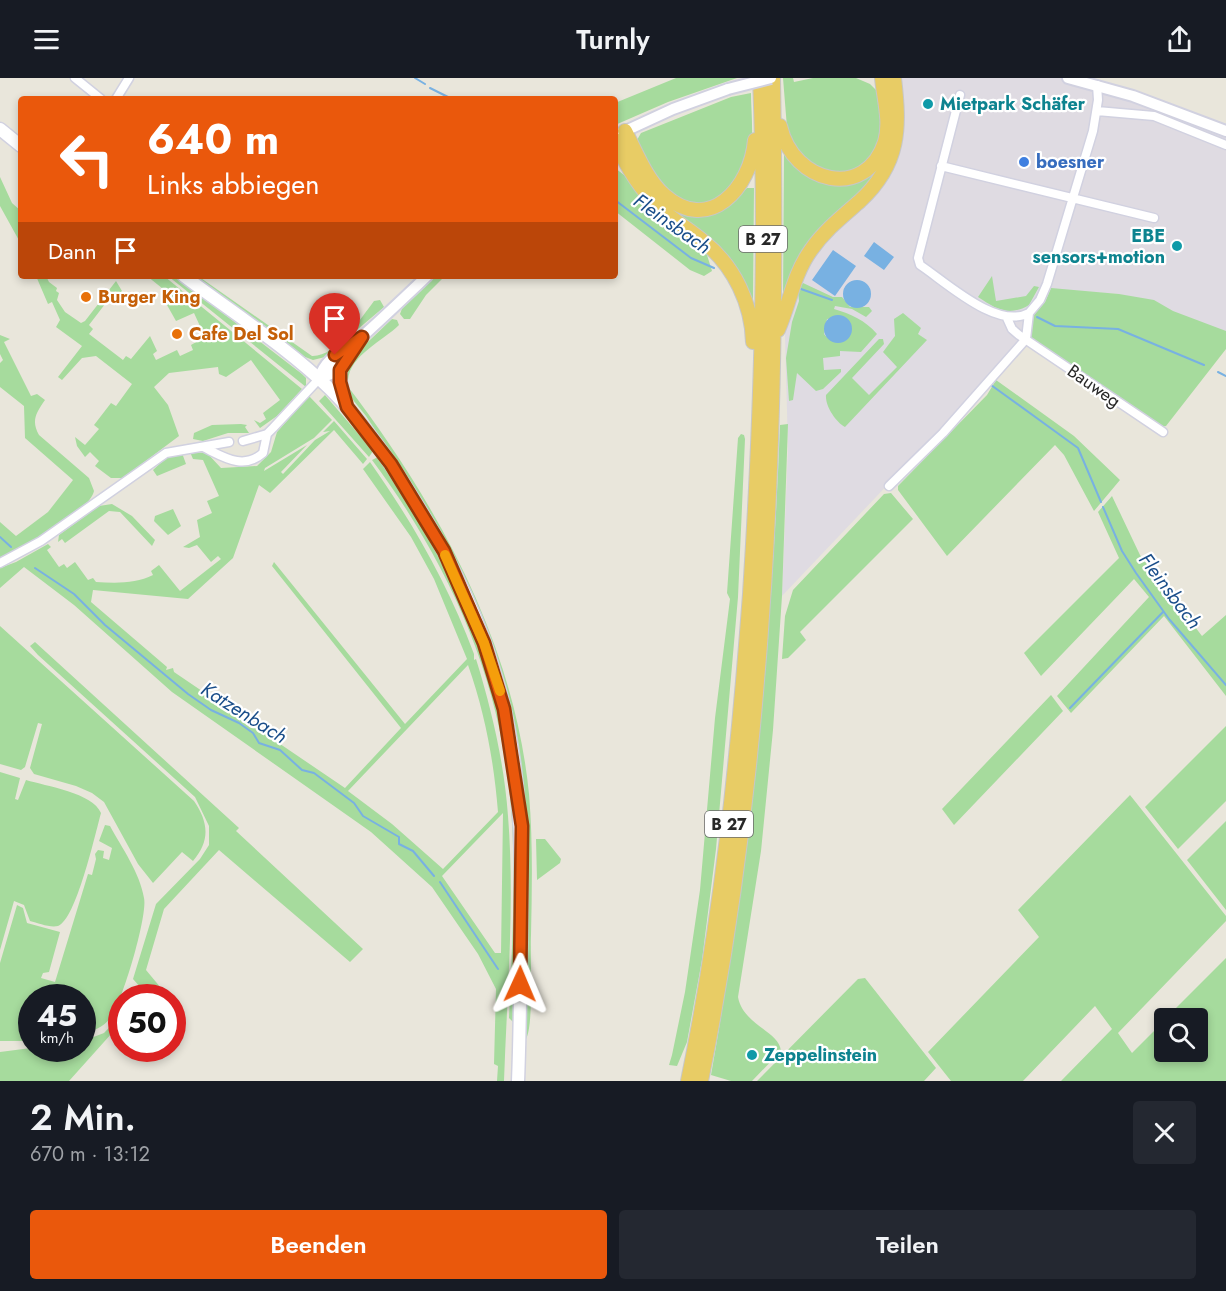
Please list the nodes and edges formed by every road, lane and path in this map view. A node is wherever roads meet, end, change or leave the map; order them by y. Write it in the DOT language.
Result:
graph roads {
  1 [pos="75,78"];
  2 [pos="129,78"];
  3 [pos="760,78"];
  4 [pos="772,78"];
  5 [pos="870,78"];
  6 [pos="894,78"];
  7 [pos="1068,78"];
  8 [pos="882,84"];
  9 [pos="1096,85"];
  10 [pos="960,95"];
  11 [pos="97,96"];
  12 [pos="118,96"];
  13 [pos="761,98"];
  14 [pos="774,110"];
  15 [pos="1096,111"];
  16 [pos="0,129"];
  17 [pos="1226,131"];
  18 [pos="618,136"];
  19 [pos="18,144"];
  20 [pos="1226,145"];
  21 [pos="620,159"];
  22 [pos="941,166"];
  23 [pos="1072,198"];
  24 [pos="1154,218"];
  25 [pos="188,279"];
  26 [pos="424,279"];
  27 [pos="1029,313"];
  28 [pos="1007,318"];
  29 [pos="1026,339"];
  30 [pos="774,340"];
  31 [pos="339,359"];
  32 [pos="299,363"];
  33 [pos="319,379"];
  34 [pos="760,380"];
  35 [pos="347,407"];
  36 [pos="1163,432"];
  37 [pos="267,434"];
  38 [pos="230,442"];
  39 [pos="202,447"];
  40 [pos="253,459"];
  41 [pos="889,486"];
  42 [pos="0,563"];
  43 [pos="518,1081"];
  44 [pos="688,1081"];
  45 [pos="701,1081"];
  1 -- 11 [label="street"];
  2 -- 12 [label="street"];
  3 -- 13 [label="highway, B 27"];
  4 -- 14 [label="highway, B 27"];
  4 -- 18 [label="street, bridge"];
  5 -- 8 [label="highway"];
  6 -- 30 [label="highway"];
  7 -- 9 [label="street"];
  8 -- 14 [label="highway"];
  9 -- 15 [label="street"];
  9 -- 17 [label="street"];
  10 -- 22 [label="street"];
  13 -- 18 [label="highway"];
  13 -- 34 [label="highway, B 27"];
  14 -- 30 [label="highway, B 27"];
  15 -- 20 [label="street"];
  15 -- 23 [label="street"];
  16 -- 19 [label="main road"];
  18 -- 21 [label="highway"];
  21 -- 34 [label="highway"];
  22 -- 23 [label="street"];
  22 -- 28 [label="street"];
  23 -- 24 [label="street"];
  23 -- 27 [label="street"];
  25 -- 32 [label="main road"];
  26 -- 31 [label="street"];
  27 -- 28 [label="street"];
  27 -- 29 [label="street"];
  28 -- 29 [label="street, Bauweg"];
  29 -- 36 [label="street, Bauweg"];
  29 -- 41 [label="street"];
  30 -- 45 [label="highway, B 27"];
  31 -- 32 [label="street"];
  31 -- 33 [label="street"];
  31 -- 35 [label="street"];
  32 -- 33 [label="main road"];
  33 -- 35 [label="main road"];
  33 -- 37 [label="street"];
  34 -- 44 [label="highway, B 27"];
  35 -- 43 [label="main road"];
  37 -- 40 [label="street"];
  37 -- 40 [label="street"];
  38 -- 39 [label="street"];
  39 -- 40 [label="street"];
  39 -- 42 [label="street"];
}
